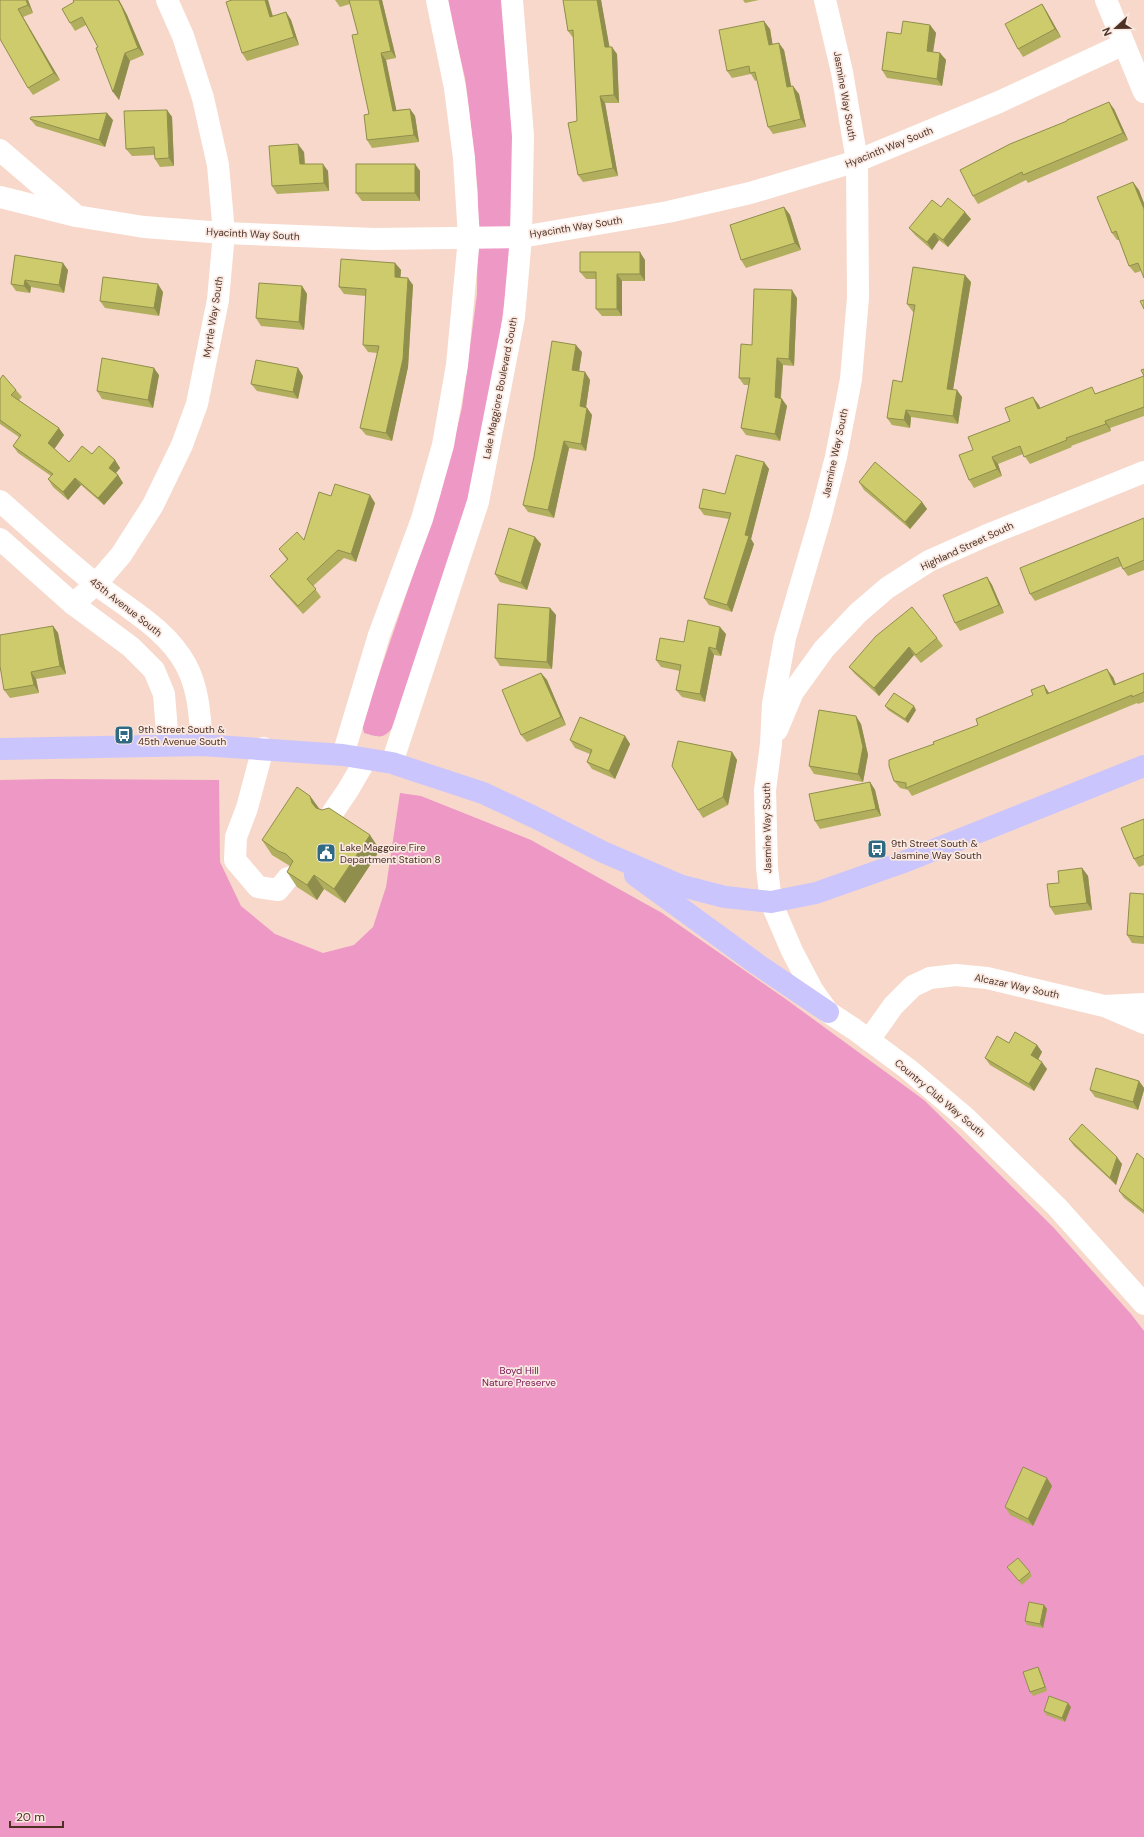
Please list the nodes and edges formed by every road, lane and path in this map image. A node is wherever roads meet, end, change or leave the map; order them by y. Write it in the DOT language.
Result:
graph roads {
  1 [pos="167,0"];
  2 [pos="437,0"];
  3 [pos="512,0"];
  4 [pos="825,0"];
  5 [pos="1106,0"];
  6 [pos="1124,44"];
  7 [pos="1144,92"];
  8 [pos="0,150"];
  9 [pos="857,161"];
  10 [pos="0,197"];
  11 [pos="76,216"];
  12 [pos="224,233"];
  13 [pos="521,237"];
  14 [pos="469,238"];
  15 [pos="1144,472"];
  16 [pos="0,500"];
  17 [pos="0,539"];
  18 [pos="96,584"];
  19 [pos="73,604"];
  20 [pos="168,744"];
  21 [pos="202,744"];
  22 [pos="771,744"];
  23 [pos="263,748"];
  24 [pos="0,750"];
  25 [pos="343,755"];
  26 [pos="366,759"];
  27 [pos="392,763"];
  28 [pos="1144,766"];
  29 [pos="333,812"];
  30 [pos="603,852"];
  31 [pos="288,878"];
  32 [pos="771,902"];
  33 [pos="1144,1004"];
  34 [pos="1104,1006"];
  35 [pos="828,1012"];
  36 [pos="1144,1023"];
  37 [pos="869,1040"];
  38 [pos="1144,1304"];
  1 -- 12 [label="street, Myrtle Way South"];
  2 -- 14 [label="street"];
  3 -- 13 [label="street, Lake Maggiore Boulevard South"];
  4 -- 9 [label="street, Jasmine Way South"];
  5 -- 6 [label="street"];
  6 -- 7 [label="street"];
  6 -- 9 [label="street, Hyacinth Way South"];
  8 -- 11 [label="street"];
  9 -- 13 [label="street, Hyacinth Way South"];
  9 -- 22 [label="street, Jasmine Way South"];
  10 -- 11 [label="street, Hyacinth Way South"];
  11 -- 12 [label="street, Hyacinth Way South"];
  12 -- 14 [label="street, Hyacinth Way South"];
  12 -- 18 [label="street, Myrtle Way South"];
  13 -- 14 [label="street, Hyacinth Way South"];
  13 -- 27 [label="street, Lake Maggiore Boulevard South"];
  14 -- 25 [label="street"];
  15 -- 22 [label="street, Highland Street South"];
  16 -- 18 [label="street, 45th Avenue South"];
  17 -- 19 [label="street"];
  18 -- 19 [label="street, Myrtle Way South"];
  18 -- 21 [label="street, 45th Avenue South"];
  19 -- 20 [label="street"];
  20 -- 21 [label="main road"];
  20 -- 24 [label="main road"];
  21 -- 23 [label="main road"];
  22 -- 32 [label="street, Jasmine Way South"];
  23 -- 25 [label="main road"];
  23 -- 31 [label="street"];
  25 -- 26 [label="main road"];
  26 -- 27 [label="main road"];
  26 -- 29 [label="street"];
  27 -- 30 [label="main road"];
  28 -- 32 [label="main road"];
  30 -- 32 [label="main road"];
  30 -- 35 [label="main road"];
  32 -- 35 [label="street, Country Club Way South"];
  33 -- 34 [label="street, Alcazar Way South"];
  34 -- 36 [label="street"];
  34 -- 37 [label="street, Alcazar Way South"];
  35 -- 37 [label="street, Country Club Way South"];
  37 -- 38 [label="street, Country Club Way South"];
}
